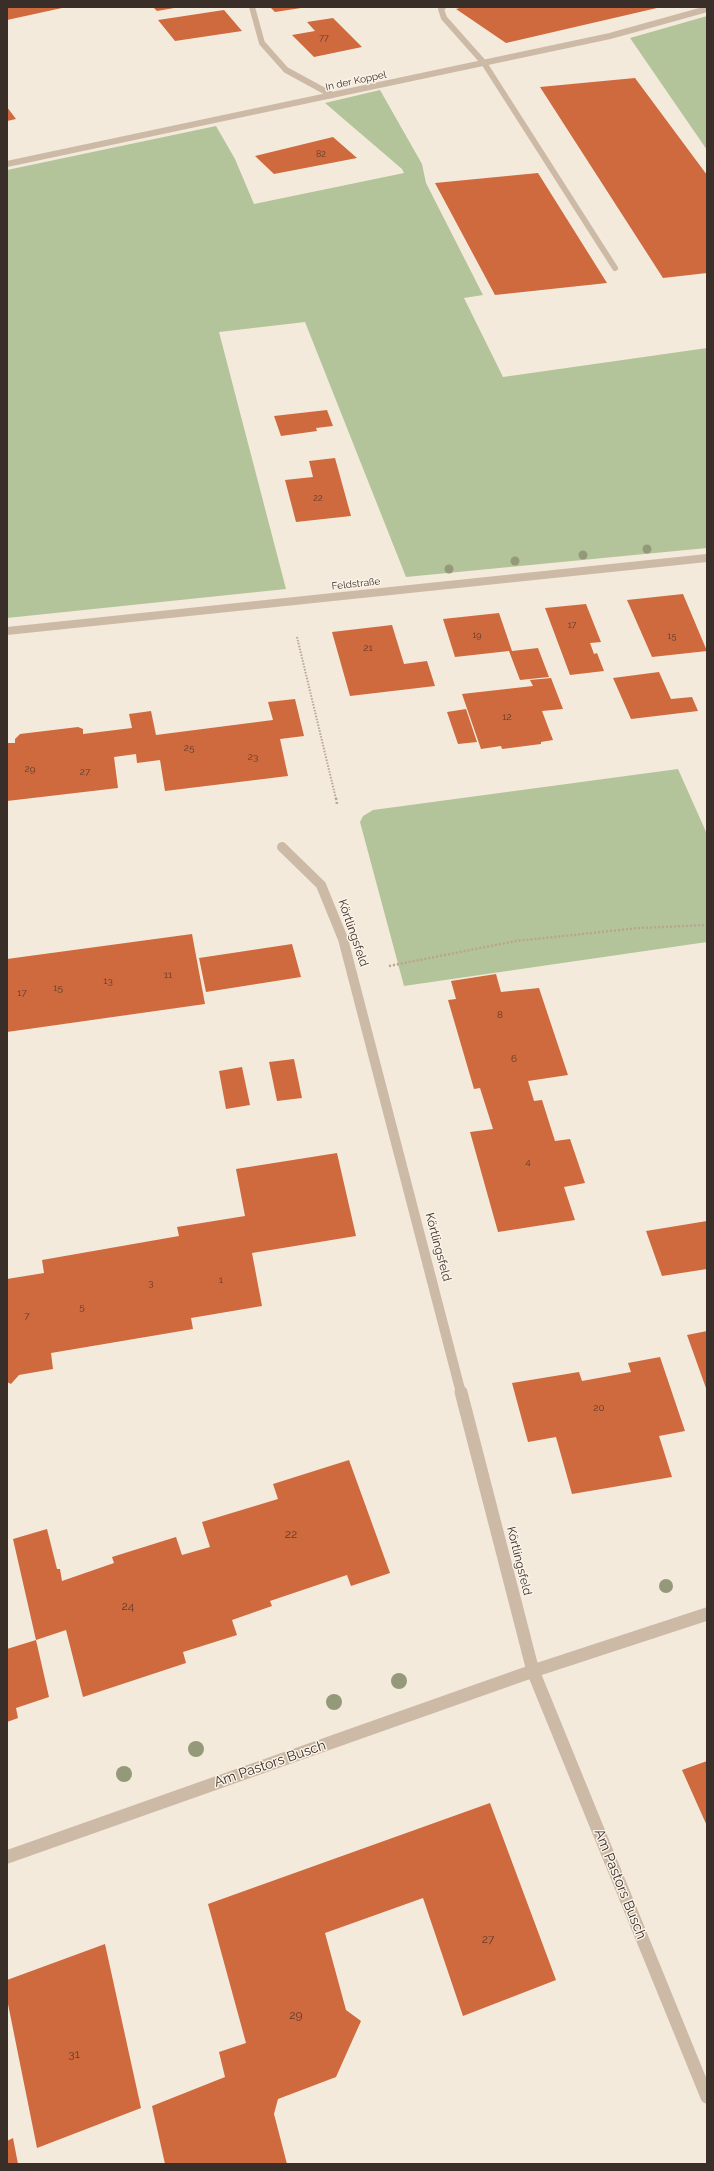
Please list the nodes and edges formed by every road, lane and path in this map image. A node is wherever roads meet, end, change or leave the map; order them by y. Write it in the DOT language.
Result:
graph roads {
  1 [pos="252,7"];
  2 [pos="443,7"];
  3 [pos="707,9"];
  4 [pos="484,63"];
  5 [pos="332,95"];
  6 [pos="7,164"];
  7 [pos="615,268"];
  8 [pos="707,558"];
  9 [pos="289,601"];
  10 [pos="7,631"];
  11 [pos="337,804"];
  12 [pos="282,847"];
  13 [pos="707,925"];
  14 [pos="353,973"];
  15 [pos="707,1614"];
  16 [pos="533,1670"];
  17 [pos="7,1857"];
  18 [pos="707,2097"];
  1 -- 5 [label="street"];
  2 -- 4 [label="street"];
  3 -- 4 [label="street, In der Koppel"];
  4 -- 5 [label="street, In der Koppel"];
  4 -- 7 [label="street"];
  5 -- 6 [label="street, In der Koppel"];
  8 -- 9 [label="street, Feldstraße"];
  9 -- 10 [label="street, Feldstraße"];
  9 -- 11 [label="path"];
  12 -- 14 [label="street, Körtlingsfeld"];
  13 -- 14 [label="path"];
  14 -- 16 [label="street, Körtlingsfeld"];
  15 -- 16 [label="street, Am Pastors Busch"];
  16 -- 17 [label="street, Am Pastors Busch"];
  16 -- 18 [label="street, Am Pastors Busch"];
}
